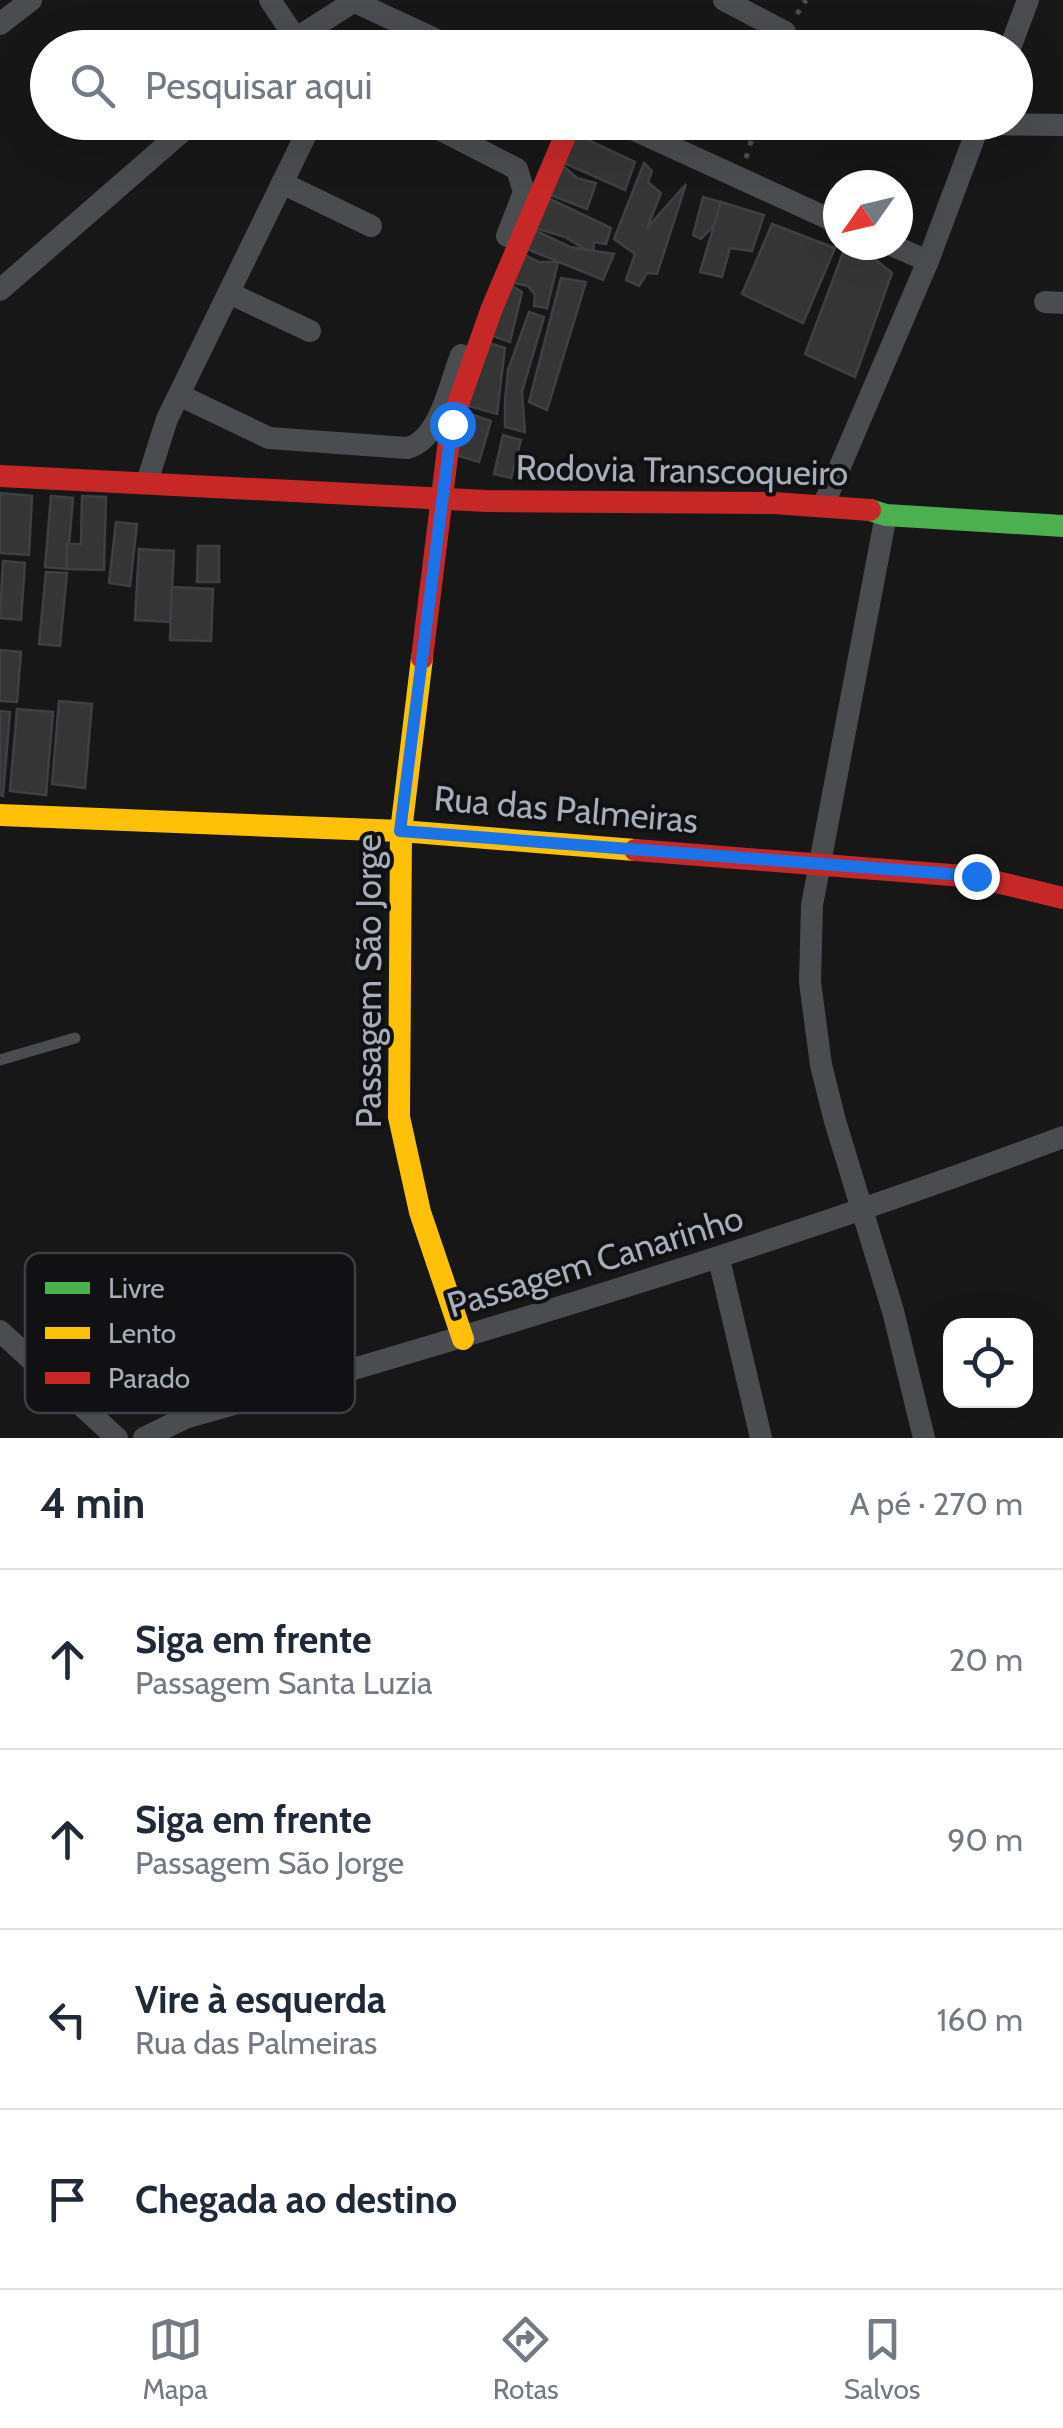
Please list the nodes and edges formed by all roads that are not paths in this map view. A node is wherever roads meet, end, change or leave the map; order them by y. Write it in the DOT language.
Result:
graph roads {
  1 [pos="31,0"];
  2 [pos="270,0"];
  3 [pos="724,0"];
  4 [pos="1028,0"];
  5 [pos="354,1"];
  6 [pos="0,24"];
  7 [pos="282,30"];
  8 [pos="307,30"];
  9 [pos="416,30"];
  10 [pos="781,30"];
  11 [pos="1017,30"];
  12 [pos="1033,124"];
  13 [pos="1063,124"];
  14 [pos="172,140"];
  15 [pos="303,140"];
  16 [pos="461,140"];
  17 [pos="564,140"];
  18 [pos="655,140"];
  19 [pos="974,140"];
  20 [pos="282,183"];
  21 [pos="823,216"];
  22 [pos="370,226"];
  23 [pos="913,255"];
  24 [pos="928,261"];
  25 [pos="0,290"];
  26 [pos="229,292"];
  27 [pos="310,330"];
  28 [pos="179,395"];
  29 [pos="0,476"];
  30 [pos="148,482"];
  31 [pos="440,496"];
  32 [pos="822,506"];
  33 [pos="886,515"];
  34 [pos="1063,526"];
  35 [pos="0,815"];
  36 [pos="400,831"];
  37 [pos="818,864"];
  38 [pos="1063,898"];
  39 [pos="75,1038"];
  40 [pos="0,1060"];
  41 [pos="1063,1137"];
  42 [pos="863,1212"];
  43 [pos="720,1260"];
  44 [pos="0,1330"];
  45 [pos="463,1339"];
  46 [pos="25,1353"];
  47 [pos="355,1370"];
  48 [pos="90,1413"];
  49 [pos="204,1413"];
  50 [pos="117,1438"];
  51 [pos="144,1438"];
  52 [pos="760,1438"];
  53 [pos="924,1438"];
  1 -- 6 [label="street"];
  2 -- 7 [label="street"];
  3 -- 10 [label="street"];
  4 -- 11 [label="street"];
  5 -- 8 [label="street"];
  5 -- 9 [label="street"];
  12 -- 13 [label="street"];
  14 -- 25 [label="street"];
  15 -- 20 [label="street"];
  16 -- 28 [label="street"];
  17 -- 31 [label="street, Passagem São Jorge"];
  18 -- 21 [label="street"];
  19 -- 24 [label="street"];
  20 -- 22 [label="street"];
  20 -- 26 [label="street"];
  23 -- 24 [label="street"];
  24 -- 32 [label="street"];
  26 -- 27 [label="street"];
  26 -- 28 [label="street"];
  28 -- 30 [label="street"];
  29 -- 30 [label="street, Rodovia Transcoqueiro"];
  30 -- 31 [label="street, Rodovia Transcoqueiro"];
  31 -- 32 [label="street, Rodovia Transcoqueiro"];
  31 -- 36 [label="street, Passagem São Jorge"];
  32 -- 33 [label="street, Rodovia Transcoqueiro"];
  33 -- 34 [label="street, Rodovia Transcoqueiro"];
  33 -- 37 [label="street"];
  35 -- 36 [label="street, Rua das Palmeiras"];
  36 -- 37 [label="street, Rua das Palmeiras"];
  36 -- 45 [label="street, Passagem São Jorge"];
  37 -- 38 [label="street, Rua das Palmeiras"];
  37 -- 42 [label="street"];
  39 -- 40 [label="lane"];
  41 -- 42 [label="street, Passagem Canarinho"];
  42 -- 43 [label="street, Passagem Canarinho"];
  42 -- 53 [label="street"];
  43 -- 45 [label="street, Passagem Canarinho"];
  43 -- 52 [label="street"];
  44 -- 46 [label="street"];
  45 -- 47 [label="street, Passagem Canarinho"];
  48 -- 50 [label="street"];
  49 -- 51 [label="street, Passagem Canarinho"];
}
